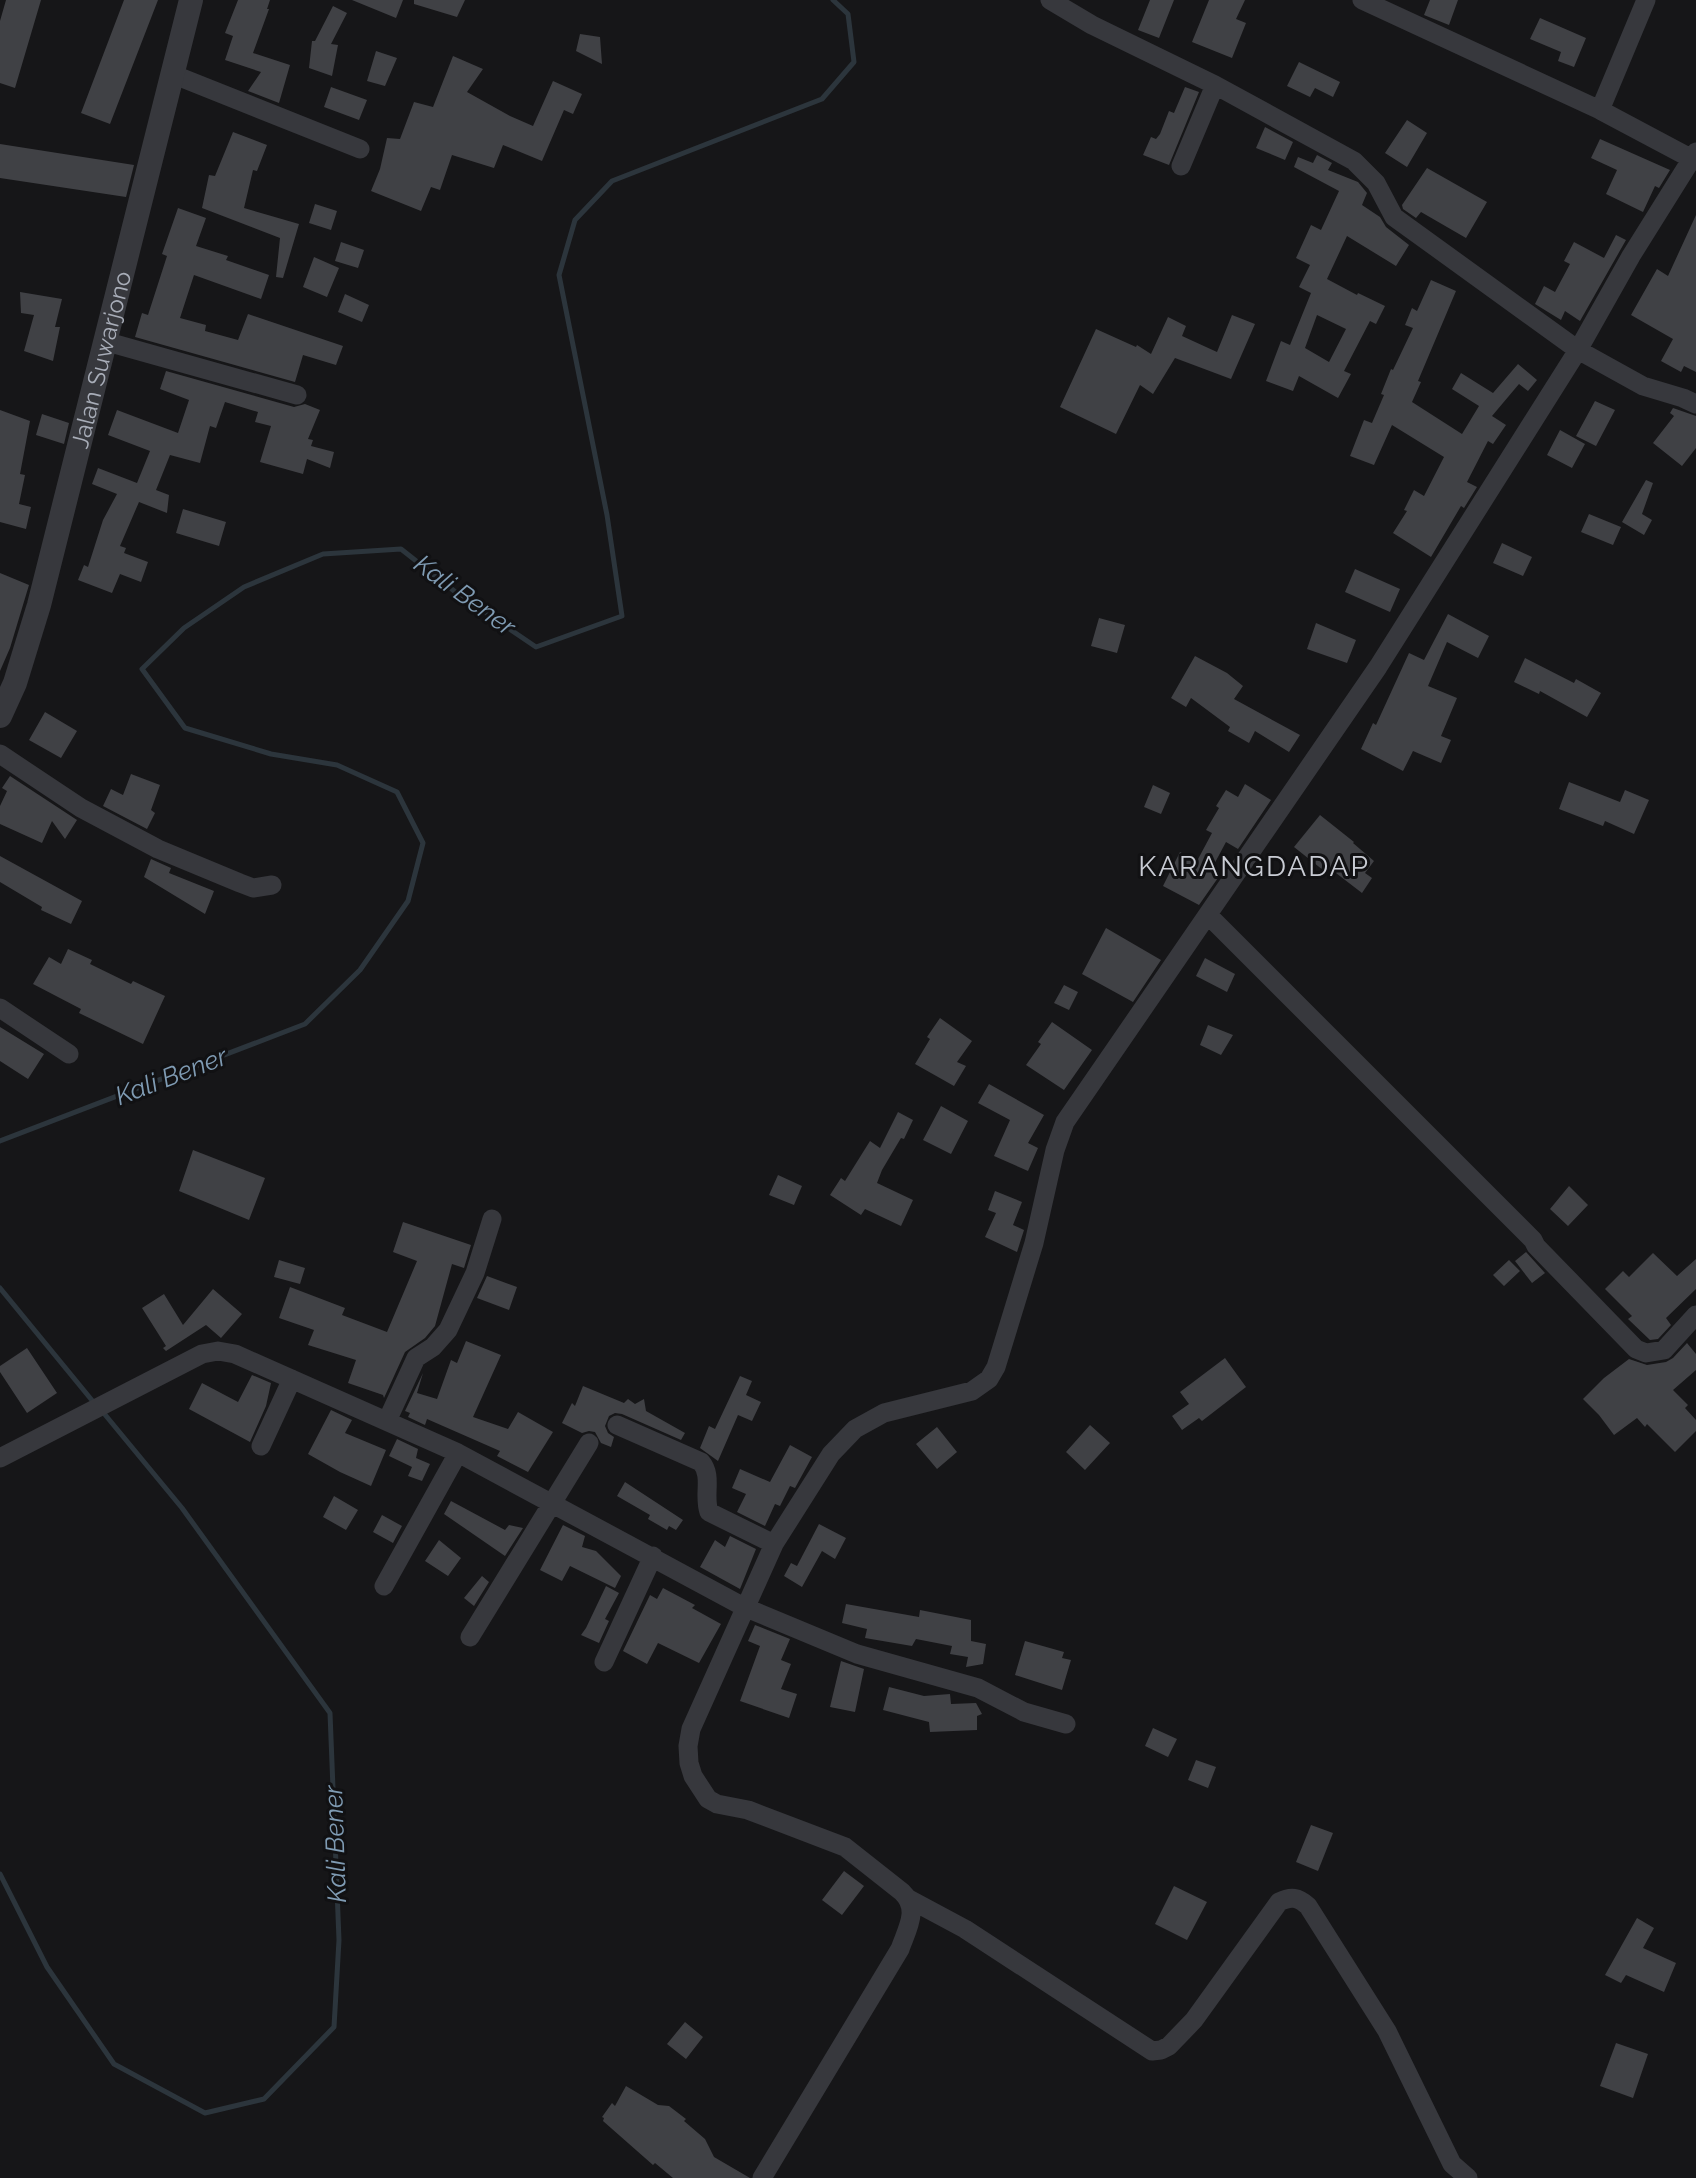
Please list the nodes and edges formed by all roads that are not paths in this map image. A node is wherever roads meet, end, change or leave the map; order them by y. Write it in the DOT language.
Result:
graph roads {
  1 [pos="191,0"];
  2 [pos="1050,0"];
  3 [pos="1363,0"];
  4 [pos="1646,0"];
  5 [pos="172,74"];
  6 [pos="1215,85"];
  7 [pos="1600,110"];
  8 [pos="360,149"];
  9 [pos="1695,158"];
  10 [pos="1181,166"];
  11 [pos="104,341"];
  12 [pos="1578,350"];
  13 [pos="297,395"];
  14 [pos="1696,404"];
  15 [pos="0,716"];
  16 [pos="0,754"];
  17 [pos="272,885"];
  18 [pos="1208,915"];
  19 [pos="0,1009"];
  20 [pos="69,1054"];
  21 [pos="492,1219"];
  22 [pos="1696,1315"];
  23 [pos="292,1379"];
  24 [pos="387,1421"];
  25 [pos="617,1425"];
  26 [pos="589,1443"];
  27 [pos="261,1446"];
  28 [pos="458,1452"];
  29 [pos="0,1458"];
  30 [pos="552,1503"];
  31 [pos="774,1544"];
  32 [pos="653,1556"];
  33 [pos="384,1586"];
  34 [pos="744,1607"];
  35 [pos="470,1637"];
  36 [pos="604,1662"];
  37 [pos="1066,1724"];
  38 [pos="909,1899"];
  39 [pos="937,1916"];
  40 [pos="900,1949"];
  41 [pos="762,2178"];
  42 [pos="1468,2178"];
  1 -- 5 [label="street, Jalan Suwarjono"];
  2 -- 6 [label="street"];
  3 -- 7 [label="street"];
  4 -- 7 [label="street"];
  5 -- 8 [label="street"];
  5 -- 11 [label="street, Jalan Suwarjono"];
  6 -- 10 [label="street"];
  6 -- 12 [label="street"];
  7 -- 9 [label="street"];
  9 -- 12 [label="street"];
  11 -- 13 [label="street"];
  11 -- 15 [label="street, Jalan Suwarjono"];
  12 -- 14 [label="street"];
  12 -- 18 [label="street"];
  16 -- 17 [label="street"];
  18 -- 22 [label="street"];
  18 -- 31 [label="street"];
  19 -- 20 [label="street"];
  21 -- 24 [label="street"];
  23 -- 24 [label="street"];
  23 -- 27 [label="street"];
  23 -- 29 [label="street"];
  24 -- 28 [label="street"];
  25 -- 31 [label="street"];
  26 -- 30 [label="street"];
  28 -- 30 [label="street"];
  28 -- 33 [label="street"];
  30 -- 32 [label="street"];
  30 -- 35 [label="street"];
  31 -- 34 [label="street"];
  32 -- 34 [label="street"];
  32 -- 36 [label="street"];
  34 -- 37 [label="street"];
  34 -- 38 [label="street"];
  38 -- 39 [label="street"];
  38 -- 40 [label="street"];
  39 -- 40 [label="street"];
  39 -- 42 [label="street"];
  40 -- 41 [label="street"];
}
